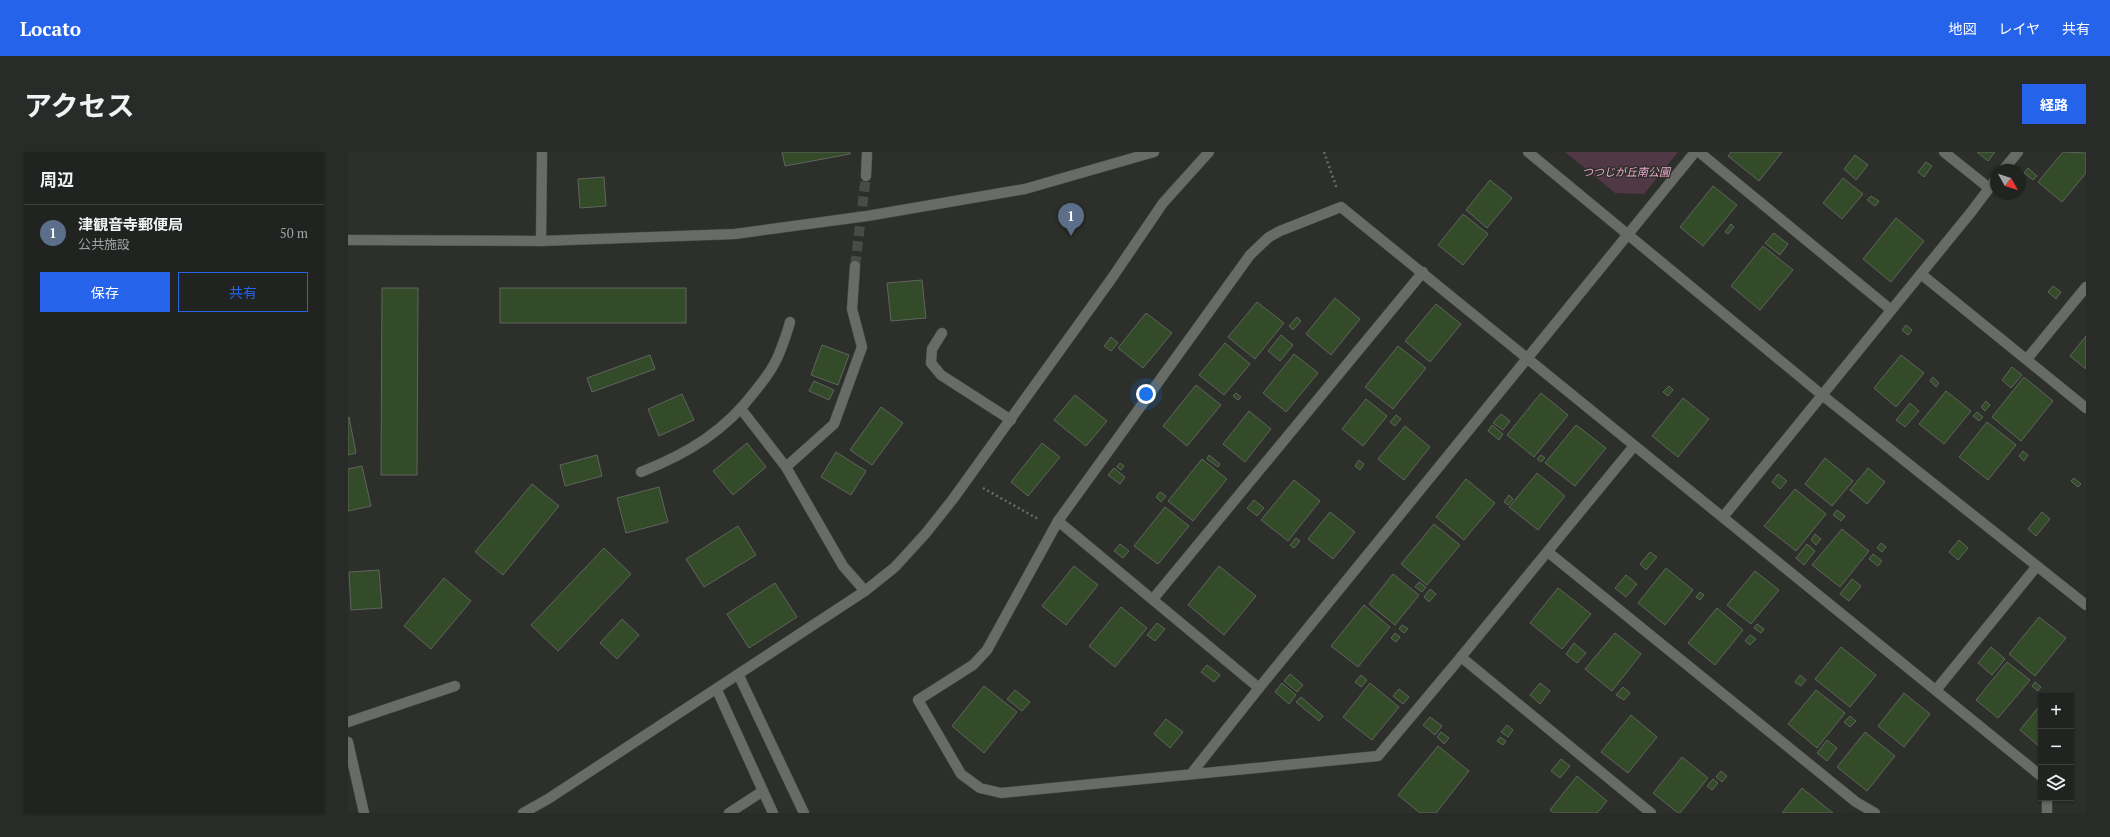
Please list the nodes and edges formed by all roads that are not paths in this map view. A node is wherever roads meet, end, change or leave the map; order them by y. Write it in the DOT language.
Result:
graph roads {
  1 [pos="542,152"];
  2 [pos="867,152"];
  3 [pos="1154,152"];
  4 [pos="1209,152"];
  5 [pos="1528,152"];
  6 [pos="1695,152"];
  7 [pos="1699,152"];
  8 [pos="1944,152"];
  9 [pos="2018,152"];
  10 [pos="2008,164"];
  11 [pos="866,176"];
  12 [pos="1990,186"];
  13 [pos="1988,188"];
  14 [pos="1628,233"];
  15 [pos="348,240"];
  16 [pos="541,241"];
  17 [pos="855,266"];
  18 [pos="1423,272"];
  19 [pos="1921,274"];
  20 [pos="2086,287"];
  21 [pos="1890,309"];
  22 [pos="790,322"];
  23 [pos="942,333"];
  24 [pos="1528,358"];
  25 [pos="2027,359"];
  26 [pos="1822,395"];
  27 [pos="2086,408"];
  28 [pos="742,409"];
  29 [pos="1011,420"];
  30 [pos="1634,446"];
  31 [pos="786,467"];
  32 [pos="641,472"];
  33 [pos="1723,517"];
  34 [pos="1056,525"];
  35 [pos="1548,552"];
  36 [pos="2037,566"];
  37 [pos="865,591"];
  38 [pos="1153,599"];
  39 [pos="2086,605"];
  40 [pos="1462,657"];
  41 [pos="739,676"];
  42 [pos="455,686"];
  43 [pos="1259,688"];
  44 [pos="717,690"];
  45 [pos="1936,690"];
  46 [pos="348,722"];
  47 [pos="348,742"];
  48 [pos="1191,774"];
  49 [pos="2038,774"];
  50 [pos="763,791"];
  51 [pos="2047,801"];
  52 [pos="364,813"];
  53 [pos="523,813"];
  54 [pos="730,813"];
  55 [pos="774,813"];
  56 [pos="804,813"];
  57 [pos="1650,813"];
  58 [pos="1875,813"];
  59 [pos="2047,813"];
  1 -- 16 [label="street"];
  2 -- 11 [label="street"];
  3 -- 16 [label="street"];
  4 -- 29 [label="street"];
  5 -- 14 [label="street"];
  6 -- 14 [label="street"];
  7 -- 21 [label="street"];
  8 -- 13 [label="street"];
  9 -- 10 [label="street"];
  12 -- 13 [label="street"];
  13 -- 19 [label="street"];
  14 -- 24 [label="street"];
  14 -- 26 [label="street"];
  15 -- 16 [label="street"];
  17 -- 31 [label="street"];
  18 -- 24 [label="street"];
  18 -- 34 [label="street"];
  18 -- 38 [label="street"];
  19 -- 21 [label="street"];
  19 -- 25 [label="street"];
  20 -- 25 [label="street"];
  21 -- 26 [label="street"];
  22 -- 28 [label="street"];
  23 -- 29 [label="street"];
  24 -- 30 [label="street"];
  24 -- 43 [label="street"];
  25 -- 27 [label="street"];
  26 -- 33 [label="street"];
  26 -- 36 [label="street"];
  28 -- 31 [label="street"];
  28 -- 32 [label="street"];
  29 -- 37 [label="street"];
  30 -- 33 [label="street"];
  30 -- 35 [label="street"];
  31 -- 37 [label="street"];
  33 -- 45 [label="street"];
  34 -- 38 [label="street"];
  34 -- 48 [label="street"];
  35 -- 40 [label="street"];
  35 -- 58 [label="street"];
  36 -- 39 [label="street"];
  36 -- 45 [label="street"];
  37 -- 41 [label="street"];
  38 -- 43 [label="street"];
  40 -- 48 [label="street"];
  40 -- 57 [label="street"];
  41 -- 44 [label="street"];
  41 -- 56 [label="street"];
  42 -- 46 [label="street"];
  43 -- 48 [label="street"];
  44 -- 50 [label="street"];
  44 -- 53 [label="street"];
  45 -- 49 [label="street"];
  47 -- 52 [label="street"];
  50 -- 54 [label="street"];
  50 -- 55 [label="street"];
  51 -- 59 [label="street"];
}
